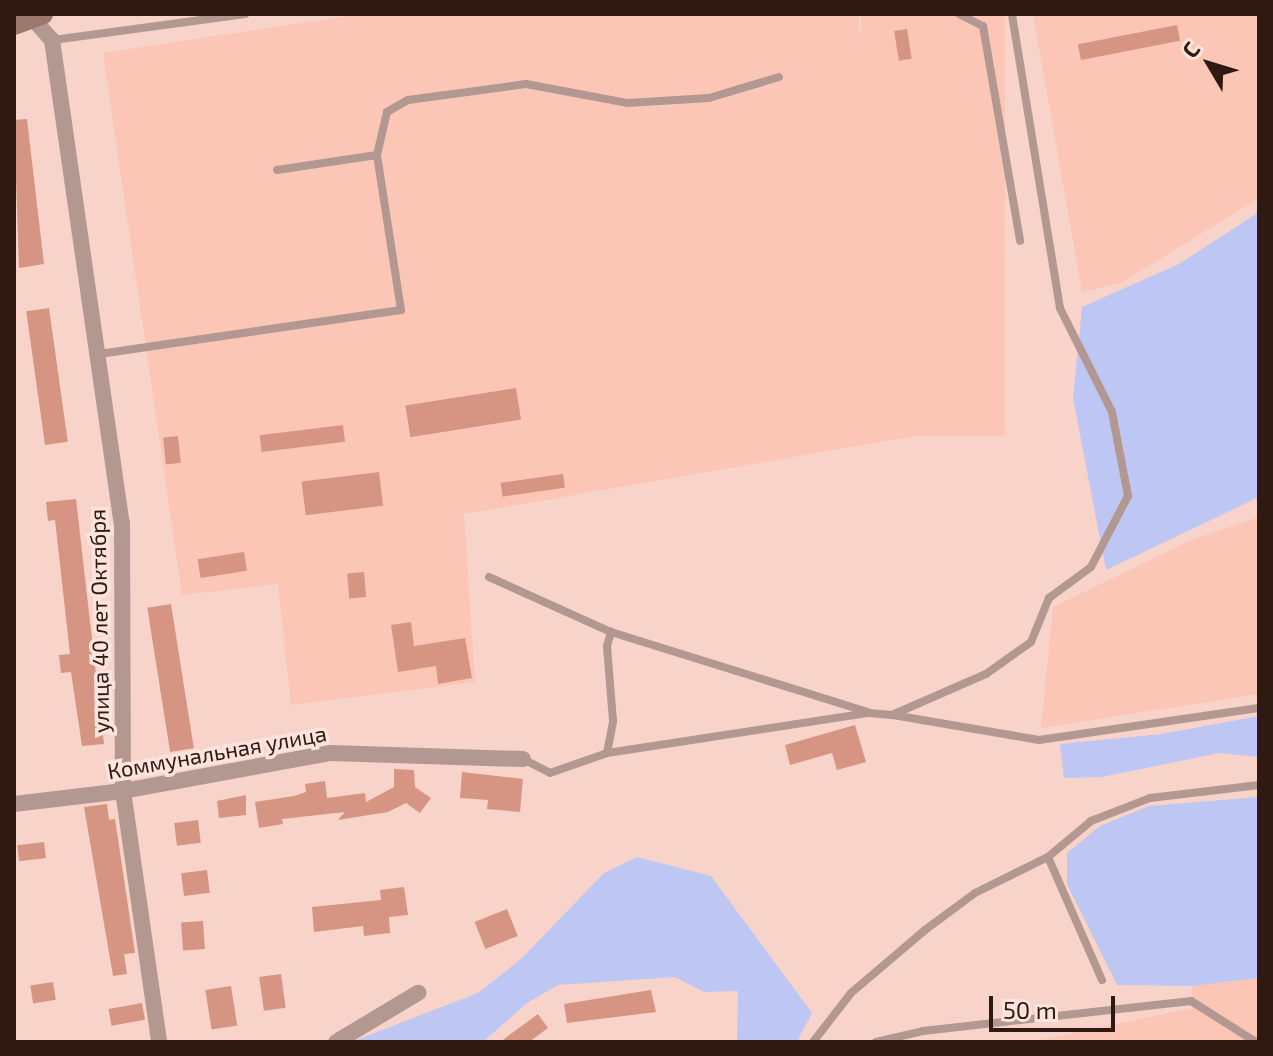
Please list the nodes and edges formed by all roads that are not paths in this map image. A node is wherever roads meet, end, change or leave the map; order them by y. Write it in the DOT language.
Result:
graph roads {
  1 [pos="245,14"];
  2 [pos="959,14"];
  3 [pos="1012,14"];
  4 [pos="30,19"];
  5 [pos="52,40"];
  6 [pos="779,77"];
  7 [pos="377,155"];
  8 [pos="277,170"];
  9 [pos="1020,241"];
  10 [pos="99,354"];
  11 [pos="489,577"];
  12 [pos="611,632"];
  13 [pos="1259,708"];
  14 [pos="869,713"];
  15 [pos="892,715"];
  16 [pos="607,753"];
  17 [pos="523,759"];
  18 [pos="1259,785"];
  19 [pos="123,791"];
  20 [pos="14,804"];
  21 [pos="1048,857"];
  22 [pos="1102,980"];
  23 [pos="418,993"];
  24 [pos="158,1042"];
  25 [pos="336,1042"];
  26 [pos="813,1042"];
  27 [pos="876,1042"];
  28 [pos="1256,1042"];
  1 -- 5 [label="lane"];
  2 -- 9 [label="lane"];
  3 -- 15 [label="lane"];
  4 -- 5 [label="street"];
  5 -- 10 [label="street, улица 40 лет Октября"];
  6 -- 7 [label="lane"];
  7 -- 8 [label="lane"];
  7 -- 10 [label="lane"];
  10 -- 19 [label="street, улица 40 лет Октября"];
  11 -- 12 [label="lane"];
  12 -- 14 [label="lane"];
  12 -- 16 [label="lane"];
  13 -- 15 [label="lane"];
  14 -- 15 [label="lane"];
  14 -- 16 [label="lane"];
  16 -- 17 [label="lane"];
  17 -- 19 [label="street, Коммунальная улица"];
  18 -- 21 [label="lane"];
  19 -- 20 [label="street, Коммунальная улица"];
  19 -- 24 [label="street, улица 40 лет Октября"];
  21 -- 22 [label="lane"];
  21 -- 26 [label="lane"];
  23 -- 25 [label="street"];
  27 -- 28 [label="lane"];
}
